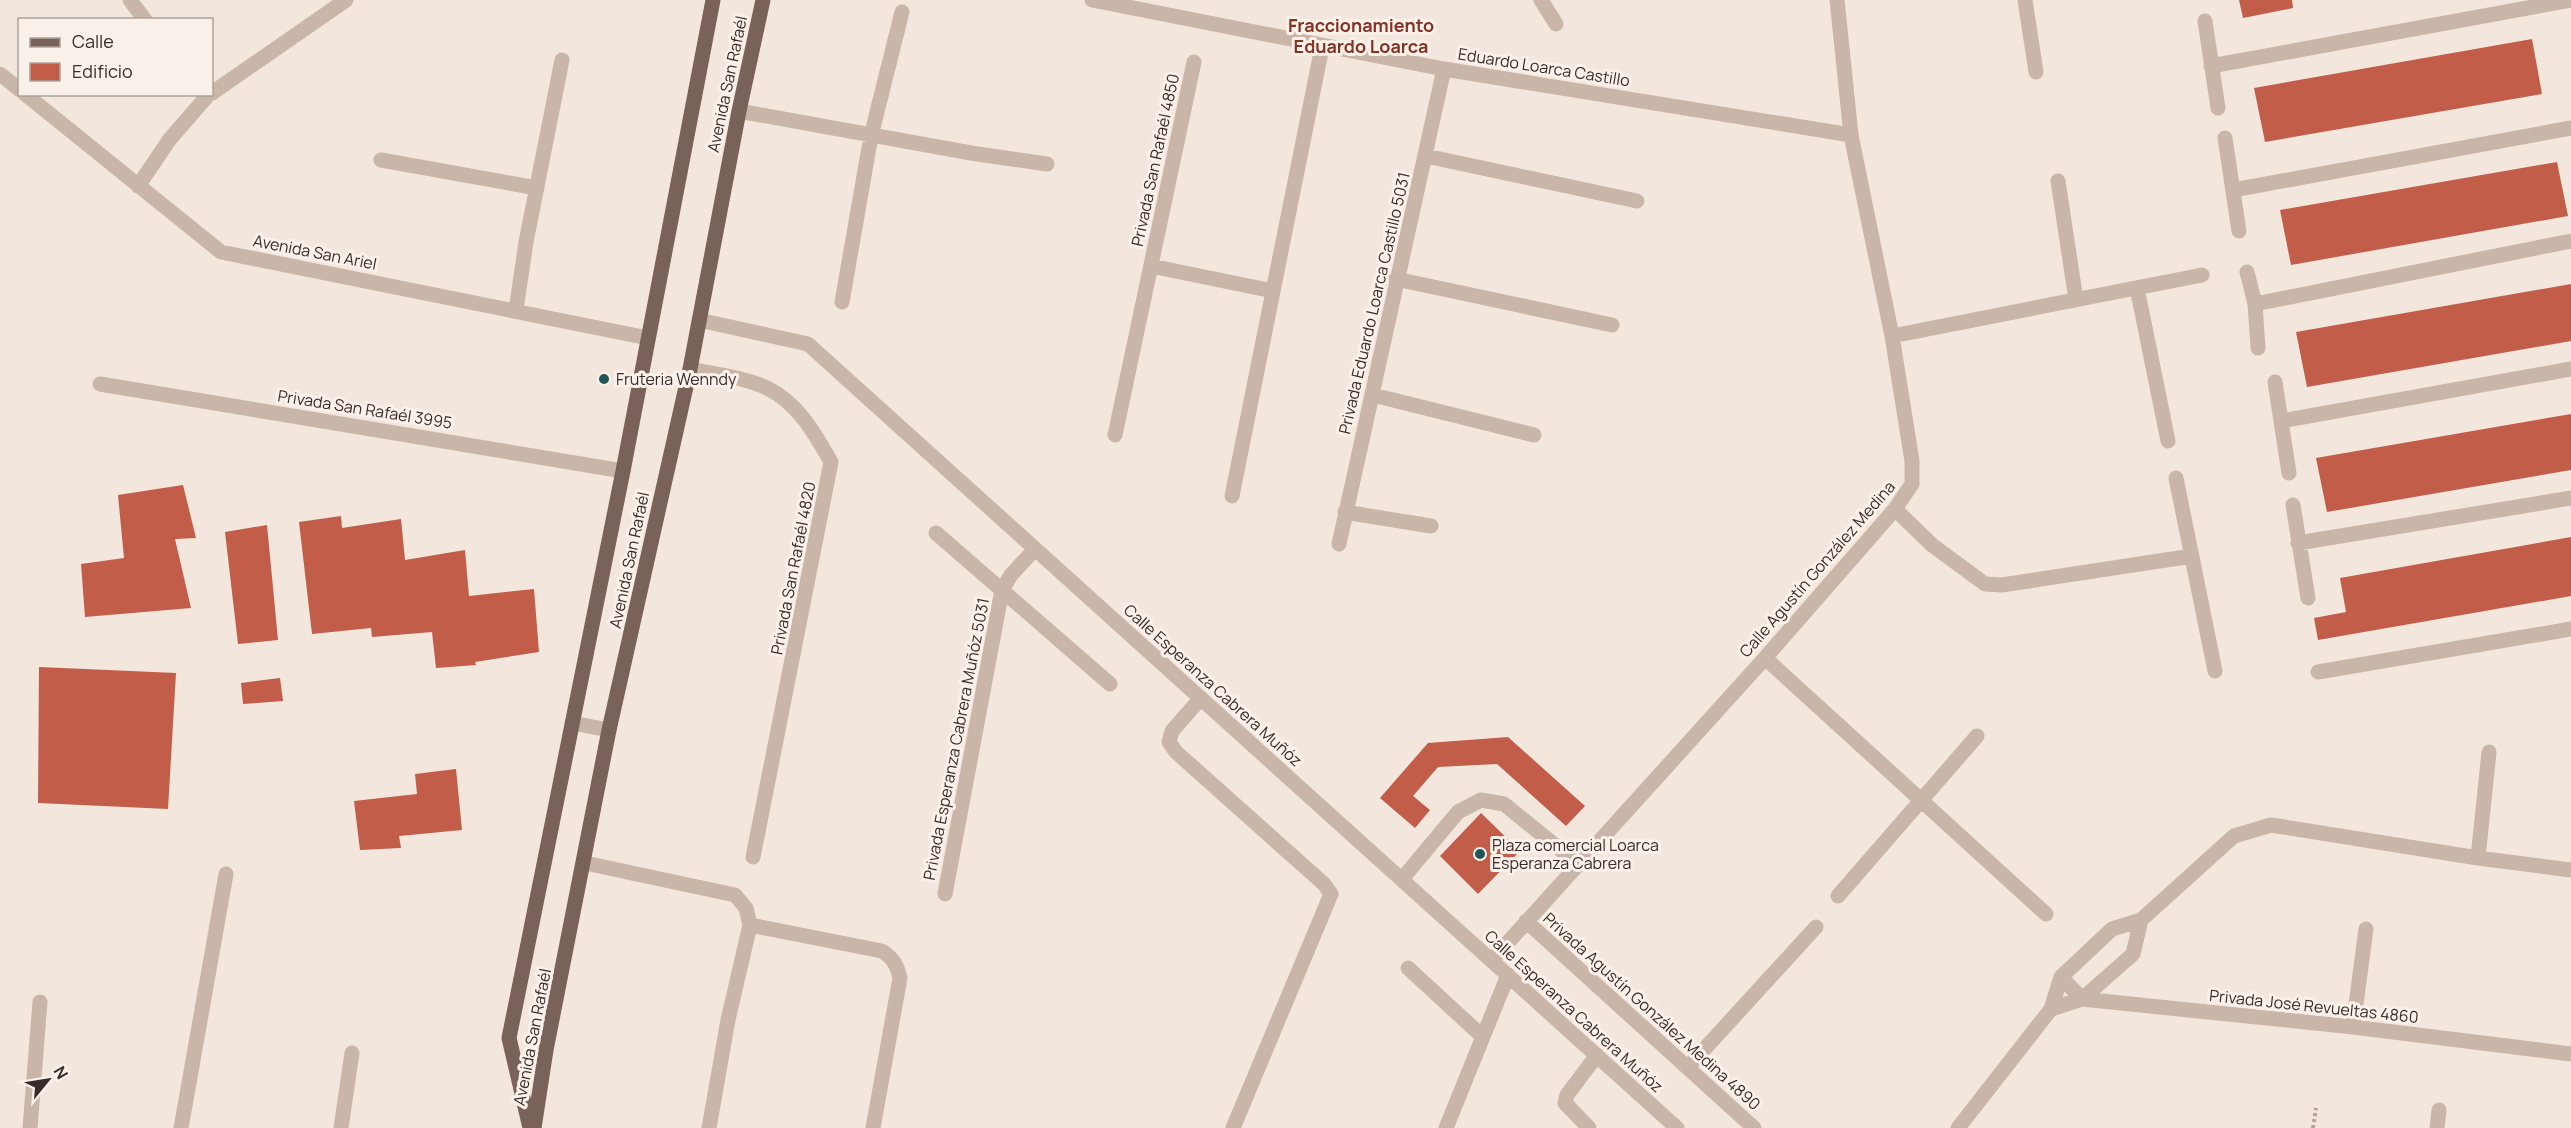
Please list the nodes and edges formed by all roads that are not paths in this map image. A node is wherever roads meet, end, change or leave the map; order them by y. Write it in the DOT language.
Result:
graph roads {
  1 [pos="130,0"];
  2 [pos="346,0"];
  3 [pos="713,0"];
  4 [pos="763,0"];
  5 [pos="1092,0"];
  6 [pos="1541,0"];
  7 [pos="1837,0"];
  8 [pos="2025,0"];
  9 [pos="2571,0"];
  10 [pos="1122,3"];
  11 [pos="902,12"];
  12 [pos="144,18"];
  13 [pos="2205,21"];
  14 [pos="1556,24"];
  15 [pos="1322,47"];
  16 [pos="562,60"];
  17 [pos="1194,62"];
  18 [pos="2211,66"];
  19 [pos="1444,69"];
  20 [pos="2036,72"];
  21 [pos="0,74"];
  22 [pos="18,88"];
  23 [pos="213,90"];
  24 [pos="27,96"];
  25 [pos="205,96"];
  26 [pos="2218,108"];
  27 [pos="739,111"];
  28 [pos="2571,128"];
  29 [pos="1851,135"];
  30 [pos="871,136"];
  31 [pos="2225,138"];
  32 [pos="1426,156"];
  33 [pos="381,159"];
  34 [pos="1047,164"];
  35 [pos="2058,181"];
  36 [pos="138,186"];
  37 [pos="537,188"];
  38 [pos="2233,190"];
  39 [pos="1637,201"];
  40 [pos="2238,231"];
  41 [pos="2571,241"];
  42 [pos="1151,266"];
  43 [pos="2247,272"];
  44 [pos="2202,275"];
  45 [pos="1396,279"];
  46 [pos="2137,288"];
  47 [pos="1273,291"];
  48 [pos="2076,300"];
  49 [pos="842,302"];
  50 [pos="2255,304"];
  51 [pos="516,310"];
  52 [pos="699,320"];
  53 [pos="1612,325"];
  54 [pos="1892,336"];
  55 [pos="648,338"];
  56 [pos="2258,348"];
  57 [pos="690,369"];
  58 [pos="2571,369"];
  59 [pos="2275,382"];
  60 [pos="100,384"];
  61 [pos="1373,395"];
  62 [pos="2281,421"];
  63 [pos="1115,435"];
  64 [pos="1534,435"];
  65 [pos="2168,441"];
  66 [pos="623,471"];
  67 [pos="2289,473"];
  68 [pos="2176,478"];
  69 [pos="1232,496"];
  70 [pos="2571,498"];
  71 [pos="2293,505"];
  72 [pos="1895,509"];
  73 [pos="1345,512"];
  74 [pos="1431,526"];
  75 [pos="936,533"];
  76 [pos="2298,543"];
  77 [pos="1339,544"];
  78 [pos="1035,549"];
  79 [pos="2192,556"];
  80 [pos="1002,590"];
  81 [pos="2308,598"];
  82 [pos="2571,629"];
  83 [pos="1765,658"];
  84 [pos="2215,671"];
  85 [pos="2318,672"];
  86 [pos="1110,684"];
  87 [pos="1200,698"];
  88 [pos="572,723"];
  89 [pos="609,730"];
  90 [pos="1977,736"];
  91 [pos="2489,752"];
  92 [pos="1921,798"];
  93 [pos="753,857"];
  94 [pos="2478,858"];
  95 [pos="585,863"];
  96 [pos="1578,864"];
  97 [pos="2571,870"];
  98 [pos="225,874"];
  99 [pos="1402,879"];
  100 [pos="945,894"];
  101 [pos="1838,896"];
  102 [pos="2046,914"];
  103 [pos="2141,920"];
  104 [pos="1526,921"];
  105 [pos="750,925"];
  106 [pos="1816,927"];
  107 [pos="2366,929"];
  108 [pos="1492,960"];
  109 [pos="1408,968"];
  110 [pos="1508,975"];
  111 [pos="2061,976"];
  112 [pos="2082,999"];
  113 [pos="40,1002"];
  114 [pos="2051,1009"];
  115 [pos="2353,1027"];
  116 [pos="1483,1037"];
  117 [pos="352,1053"];
  118 [pos="2571,1054"];
  119 [pos="1597,1055"];
  120 [pos="1688,1067"];
  121 [pos="2439,1110"];
  122 [pos="30,1128"];
  123 [pos="181,1128"];
  124 [pos="341,1128"];
  125 [pos="532,1128"];
  126 [pos="709,1128"];
  127 [pos="873,1128"];
  128 [pos="1233,1128"];
  129 [pos="1446,1128"];
  130 [pos="1589,1128"];
  131 [pos="1677,1128"];
  132 [pos="1754,1128"];
  133 [pos="1958,1128"];
  134 [pos="2437,1128"];
  1 -- 12 [label="street"];
  2 -- 23 [label="street"];
  3 -- 55 [label="main road, Avenida San Rafaél"];
  4 -- 27 [label="main road, Avenida San Rafaél"];
  5 -- 10 [label="street, Eduardo Loarca Castillo"];
  6 -- 14 [label="street"];
  7 -- 29 [label="street, Calle Agustín González Medina"];
  8 -- 20 [label="street"];
  9 -- 18 [label="street"];
  10 -- 15 [label="street, Eduardo Loarca Castillo"];
  11 -- 30 [label="street"];
  13 -- 18 [label="street"];
  15 -- 19 [label="street, Eduardo Loarca Castillo"];
  15 -- 47 [label="street"];
  16 -- 37 [label="street"];
  17 -- 42 [label="street, Privada San Rafaél 4850"];
  18 -- 26 [label="street"];
  19 -- 29 [label="street, Eduardo Loarca Castillo"];
  19 -- 32 [label="street, Privada Eduardo Loarca Castillo 5031"];
  21 -- 22 [label="street"];
  24 -- 36 [label="street, Avenida San Ariel"];
  25 -- 36 [label="street"];
  27 -- 30 [label="street"];
  27 -- 52 [label="main road, Avenida San Rafaél"];
  28 -- 38 [label="street"];
  29 -- 54 [label="street, Calle Agustín González Medina"];
  30 -- 34 [label="street"];
  30 -- 49 [label="street"];
  31 -- 38 [label="street"];
  32 -- 39 [label="street"];
  32 -- 45 [label="street, Privada Eduardo Loarca Castillo 5031"];
  33 -- 37 [label="street"];
  35 -- 48 [label="street"];
  36 -- 51 [label="street, Avenida San Ariel"];
  37 -- 51 [label="street"];
  38 -- 40 [label="street"];
  41 -- 50 [label="street"];
  42 -- 47 [label="street, Privada San Rafaél 4850"];
  42 -- 63 [label="street, Privada San Rafaél 4850"];
  43 -- 50 [label="street"];
  44 -- 46 [label="street"];
  45 -- 53 [label="street"];
  45 -- 61 [label="street, Privada Eduardo Loarca Castillo 5031"];
  46 -- 48 [label="street"];
  46 -- 65 [label="street"];
  47 -- 69 [label="street"];
  48 -- 54 [label="street"];
  50 -- 56 [label="street"];
  51 -- 55 [label="street, Avenida San Ariel"];
  52 -- 57 [label="main road, Avenida San Rafaél"];
  52 -- 78 [label="street, Calle Esperanza Cabrera Muñóz"];
  54 -- 72 [label="street, Calle Agustín González Medina"];
  55 -- 66 [label="main road, Avenida San Rafaél"];
  57 -- 89 [label="main road, Avenida San Rafaél"];
  57 -- 93 [label="street, Privada San Rafaél 4820"];
  58 -- 62 [label="street"];
  59 -- 62 [label="street"];
  60 -- 66 [label="street, Privada San Rafaél 3995"];
  61 -- 64 [label="street"];
  61 -- 73 [label="street, Privada Eduardo Loarca Castillo 5031"];
  62 -- 67 [label="street"];
  66 -- 88 [label="main road, Avenida San Rafaél"];
  68 -- 79 [label="street"];
  70 -- 76 [label="street"];
  71 -- 76 [label="street"];
  72 -- 79 [label="street"];
  72 -- 83 [label="street, Calle Agustín González Medina"];
  73 -- 74 [label="street"];
  73 -- 77 [label="street, Privada Eduardo Loarca Castillo 5031"];
  75 -- 80 [label="street, Privada Esperanza Cabrera Muñóz 5031"];
  76 -- 81 [label="street"];
  78 -- 80 [label="street, Privada Esperanza Cabrera Muñóz 5031"];
  78 -- 87 [label="street, Calle Esperanza Cabrera Muñóz"];
  79 -- 84 [label="street"];
  80 -- 86 [label="street, Privada Esperanza Cabrera Muñóz 5031"];
  80 -- 100 [label="street, Privada Esperanza Cabrera Muñóz 5031"];
  82 -- 85 [label="street"];
  83 -- 92 [label="street"];
  83 -- 96 [label="street, Calle Agustín González Medina"];
  87 -- 99 [label="street, Calle Esperanza Cabrera Muñóz"];
  87 -- 128 [label="street"];
  88 -- 89 [label="street"];
  88 -- 125 [label="main road, Avenida San Rafaél"];
  89 -- 95 [label="main road, Avenida San Rafaél"];
  90 -- 92 [label="street"];
  91 -- 94 [label="street"];
  92 -- 101 [label="street"];
  92 -- 102 [label="street"];
  94 -- 97 [label="street"];
  94 -- 103 [label="street"];
  95 -- 105 [label="street"];
  95 -- 125 [label="main road, Avenida San Rafaél"];
  96 -- 99 [label="street"];
  96 -- 104 [label="street, Calle Agustín González Medina"];
  98 -- 123 [label="street"];
  99 -- 108 [label="street, Calle Esperanza Cabrera Muñóz"];
  103 -- 111 [label="street"];
  103 -- 112 [label="street"];
  104 -- 108 [label="street, Calle Agustín González Medina"];
  104 -- 120 [label="street, Privada Agustín González Medina 4890"];
  105 -- 126 [label="street"];
  105 -- 127 [label="street"];
  106 -- 120 [label="street"];
  107 -- 115 [label="street"];
  108 -- 110 [label="street, Calle Esperanza Cabrera Muñóz"];
  109 -- 116 [label="street"];
  110 -- 116 [label="street"];
  110 -- 119 [label="street, Calle Esperanza Cabrera Muñóz"];
  111 -- 112 [label="street"];
  111 -- 114 [label="street"];
  112 -- 114 [label="street"];
  112 -- 115 [label="street, Privada José Revueltas 4860"];
  113 -- 122 [label="street"];
  114 -- 133 [label="street"];
  115 -- 118 [label="street, Privada José Revueltas 4860"];
  116 -- 129 [label="street"];
  117 -- 124 [label="street"];
  119 -- 130 [label="street"];
  119 -- 131 [label="street, Calle Esperanza Cabrera Muñóz"];
  120 -- 132 [label="street, Privada Agustín González Medina 4890"];
  121 -- 134 [label="street"];
}
